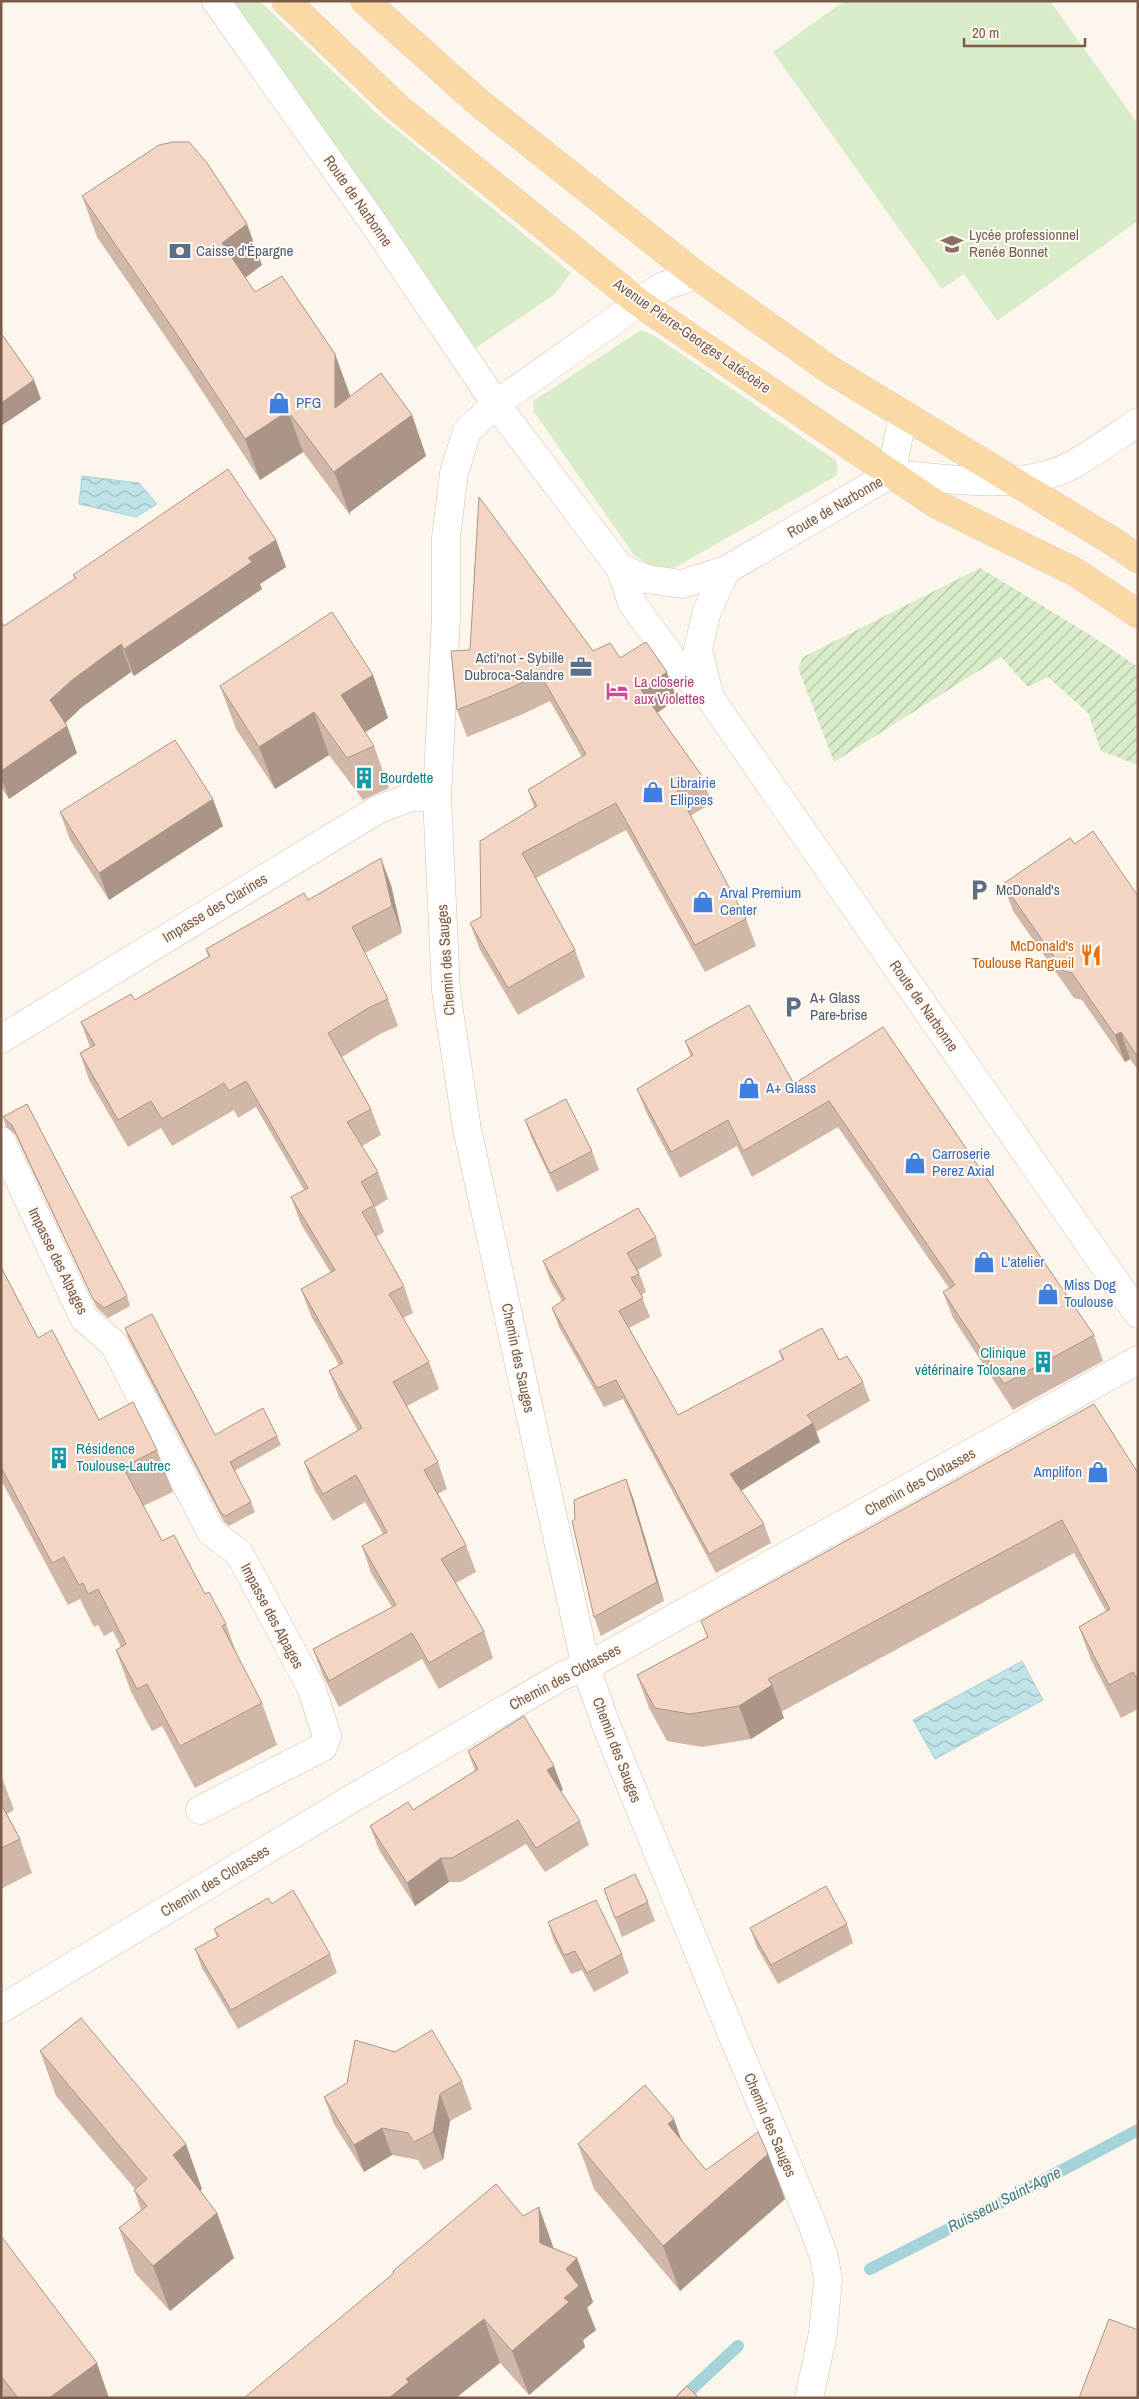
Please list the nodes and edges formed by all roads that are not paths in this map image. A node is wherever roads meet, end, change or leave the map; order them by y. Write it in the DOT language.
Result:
graph roads {
  1 [pos="216,1"];
  2 [pos="286,1"];
  3 [pos="365,1"];
  4 [pos="696,276"];
  5 [pos="638,302"];
  6 [pos="496,404"];
  7 [pos="903,415"];
  8 [pos="1138,422"];
  9 [pos="891,474"];
  10 [pos="1014,482"];
  11 [pos="1138,559"];
  12 [pos="620,568"];
  13 [pos="726,570"];
  14 [pos="1138,614"];
  15 [pos="710,698"];
  16 [pos="437,797"];
  17 [pos="1,1039"];
  18 [pos="1,1141"];
  19 [pos="1138,1314"];
  20 [pos="1138,1360"];
  21 [pos="586,1667"];
  22 [pos="200,1810"];
  23 [pos="1,2009"];
  24 [pos="809,2398"];
  1 -- 6 [label="street, Route de Narbonne"];
  2 -- 5 [label="main road, Avenue Pierre-Georges Latécoère"];
  3 -- 4 [label="main road"];
  4 -- 5 [label="street"];
  4 -- 7 [label="main road"];
  5 -- 6 [label="street"];
  5 -- 9 [label="main road, Avenue Pierre-Georges Latécoère"];
  6 -- 12 [label="street, Route de Narbonne"];
  6 -- 16 [label="street, Chemin des Sauges"];
  7 -- 9 [label="street, Route de Narbonne"];
  7 -- 10 [label="main road"];
  8 -- 10 [label="street"];
  9 -- 10 [label="street"];
  9 -- 13 [label="street, Route de Narbonne"];
  9 -- 14 [label="main road, Avenue Pierre-Georges Latécoère"];
  10 -- 11 [label="main road"];
  12 -- 13 [label="street, Route de Narbonne"];
  12 -- 15 [label="street, Route de Narbonne"];
  13 -- 15 [label="street, Route de Narbonne"];
  15 -- 19 [label="street, Route de Narbonne"];
  16 -- 17 [label="street, Impasse des Clarines"];
  16 -- 21 [label="street, Chemin des Sauges"];
  18 -- 22 [label="street, Impasse des Alpages"];
  20 -- 21 [label="street, Chemin des Clotasses"];
  21 -- 23 [label="street, Chemin des Clotasses"];
  21 -- 24 [label="street, Chemin des Sauges"];
}
